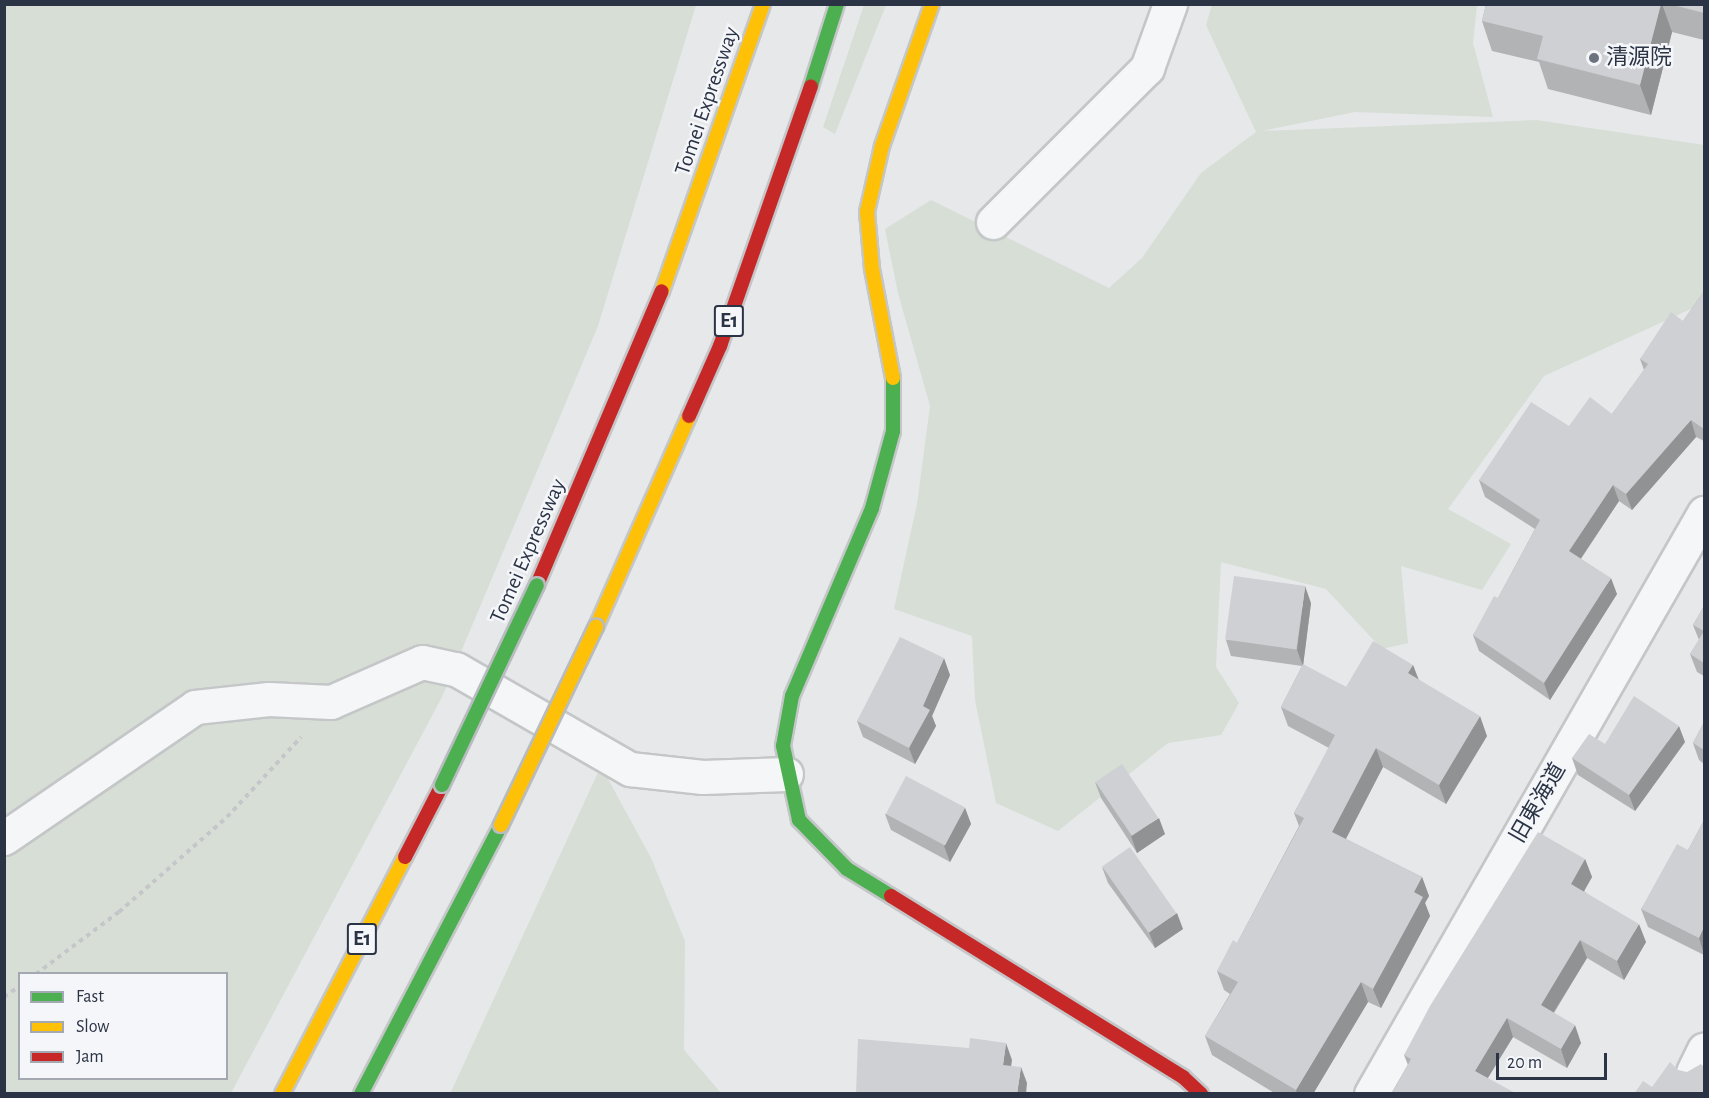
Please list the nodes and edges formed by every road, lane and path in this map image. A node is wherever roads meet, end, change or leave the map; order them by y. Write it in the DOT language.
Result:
graph roads {
  1 [pos="763,4"];
  2 [pos="837,4"];
  3 [pos="932,4"];
  4 [pos="1170,4"];
  5 [pos="993,222"];
  6 [pos="1704,513"];
  7 [pos="331,702"];
  8 [pos="786,774"];
  9 [pos="4,838"];
  10 [pos="39,972"];
  11 [pos="18,987"];
  12 [pos="4,997"];
  13 [pos="282,1094"];
  14 [pos="361,1094"];
  15 [pos="1201,1094"];
  16 [pos="1371,1094"];
  1 -- 13 [label="main road, Tomei Expressway / E1, bridge"];
  2 -- 14 [label="main road, E1, bridge"];
  3 -- 8 [label="main road"];
  4 -- 5 [label="street"];
  6 -- 16 [label="street, 旧東海道"];
  7 -- 8 [label="street"];
  7 -- 9 [label="street"];
  7 -- 10 [label="path"];
  8 -- 15 [label="main road"];
  11 -- 12 [label="path"];
}
